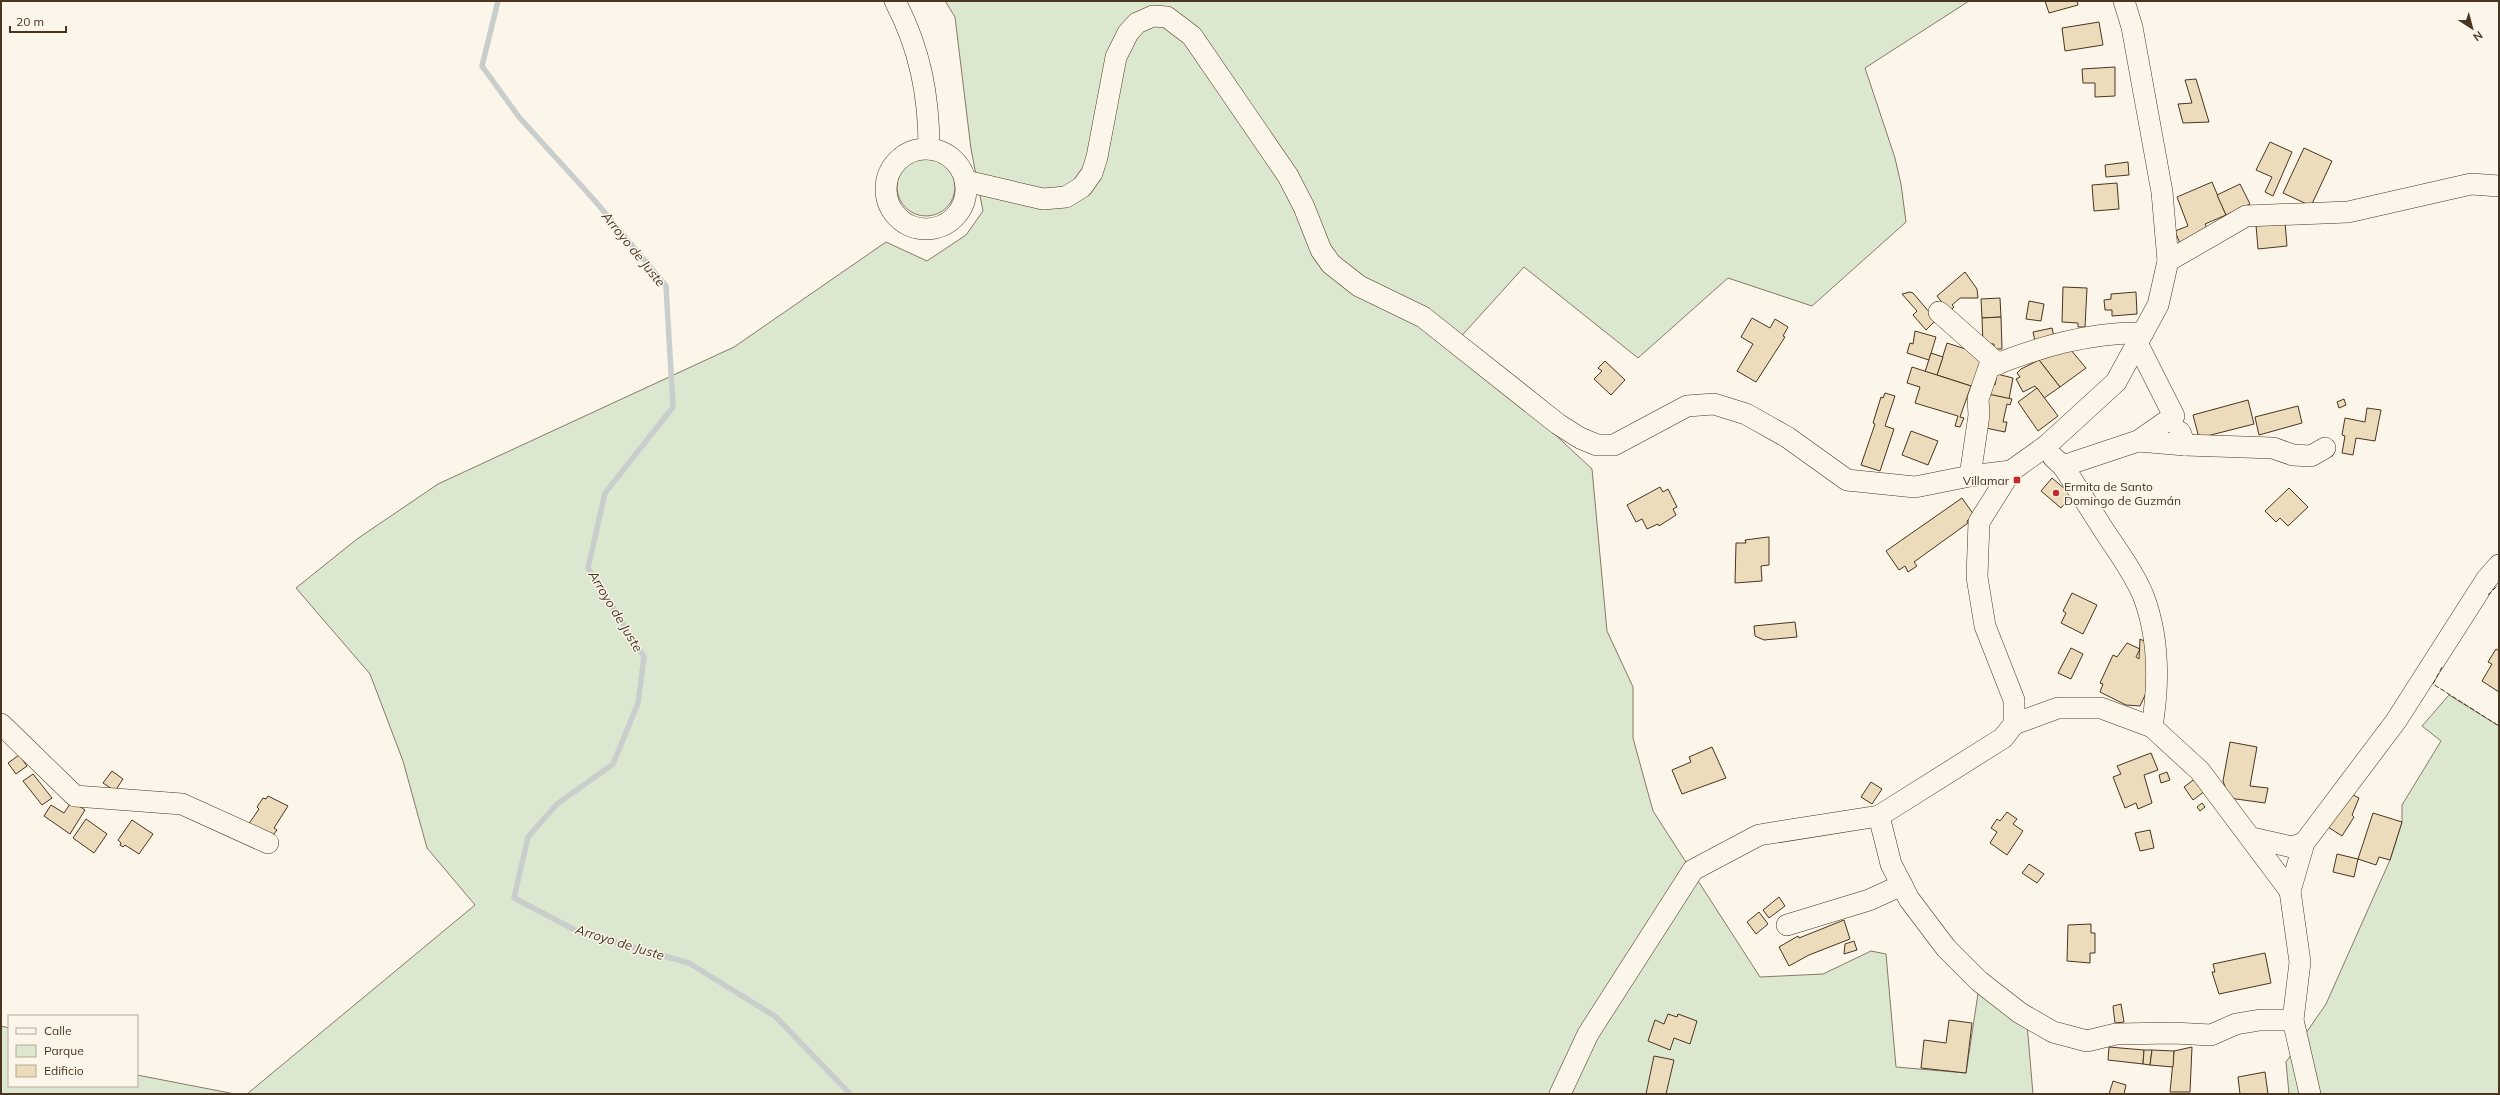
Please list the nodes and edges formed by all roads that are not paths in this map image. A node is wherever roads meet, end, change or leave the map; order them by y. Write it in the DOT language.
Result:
graph roads {
  1 [pos="895,1"];
  2 [pos="2124,1"];
  3 [pos="929,149"];
  4 [pos="966,181"];
  5 [pos="2497,181"];
  6 [pos="2168,262"];
  7 [pos="1939,312"];
  8 [pos="2140,338"];
  9 [pos="1998,364"];
  10 [pos="2174,416"];
  11 [pos="2138,441"];
  12 [pos="2185,445"];
  13 [pos="2046,446"];
  14 [pos="2325,448"];
  15 [pos="2063,466"];
  16 [pos="2011,471"];
  17 [pos="1970,476"];
  18 [pos="2499,565"];
  19 [pos="1,724"];
  20 [pos="2014,724"];
  21 [pos="2152,727"];
  22 [pos="1879,816"];
  23 [pos="2252,838"];
  24 [pos="268,843"];
  25 [pos="2304,843"];
  26 [pos="1902,885"];
  27 [pos="2290,891"];
  28 [pos="1787,925"];
  29 [pos="2293,1020"];
  30 [pos="1560,1094"];
  31 [pos="2310,1094"];
  1 -- 3 [label="street"];
  2 -- 6 [label="street"];
  3 -- 4 [label="street"];
  3 -- 4 [label="street"];
  4 -- 17 [label="street"];
  5 -- 6 [label="street"];
  6 -- 8 [label="street"];
  7 -- 9 [label="street"];
  8 -- 9 [label="street"];
  8 -- 10 [label="street"];
  8 -- 13 [label="street"];
  9 -- 17 [label="street"];
  10 -- 11 [label="street"];
  10 -- 12 [label="street"];
  11 -- 12 [label="street"];
  11 -- 15 [label="street"];
  12 -- 14 [label="street"];
  13 -- 15 [label="street"];
  13 -- 16 [label="street"];
  15 -- 21 [label="street"];
  16 -- 17 [label="street"];
  16 -- 20 [label="street"];
  18 -- 25 [label="street"];
  19 -- 24 [label="street"];
  20 -- 21 [label="street"];
  20 -- 22 [label="street"];
  21 -- 23 [label="street"];
  22 -- 26 [label="street"];
  22 -- 30 [label="street"];
  23 -- 25 [label="street"];
  23 -- 27 [label="street"];
  25 -- 27 [label="street"];
  26 -- 28 [label="street"];
  26 -- 29 [label="street"];
  27 -- 29 [label="street"];
  29 -- 31 [label="street"];
}
